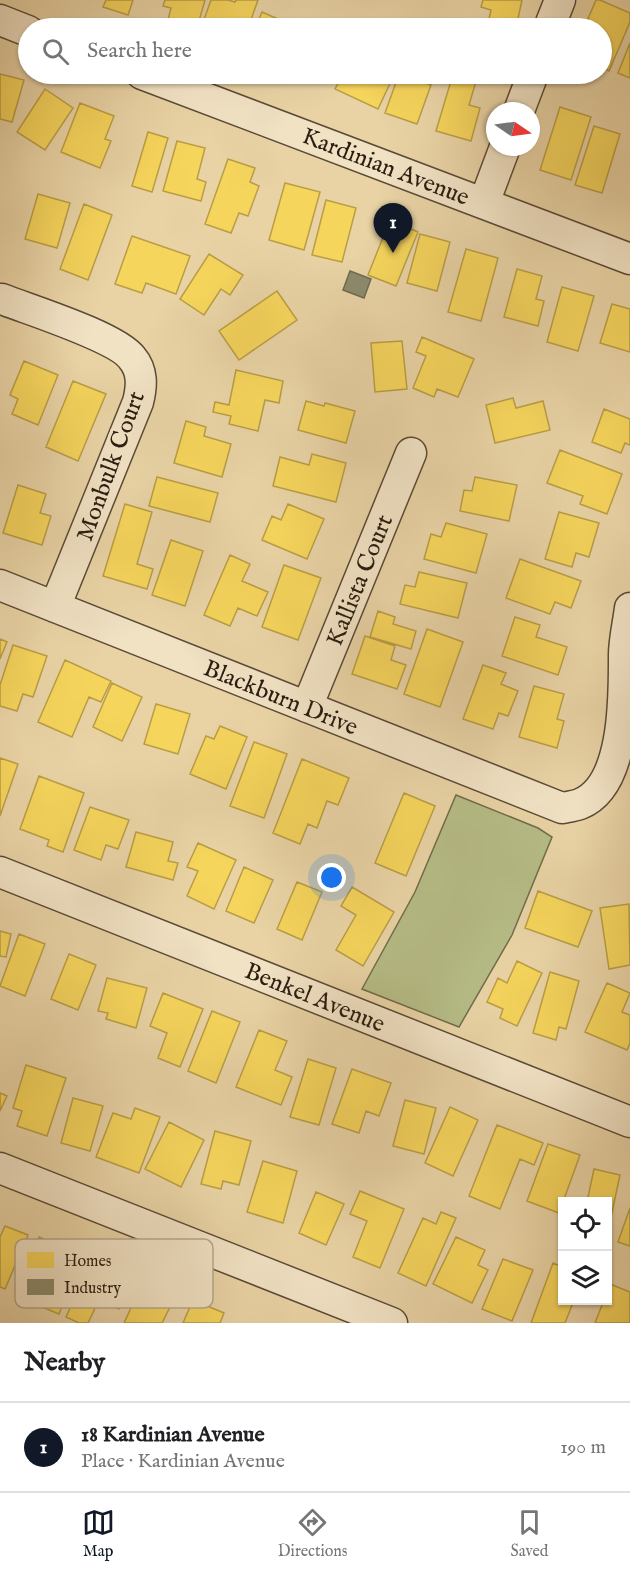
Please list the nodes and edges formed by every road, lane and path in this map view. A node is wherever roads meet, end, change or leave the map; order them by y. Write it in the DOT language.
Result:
graph roads {
  1 [pos="560,0"];
  2 [pos="553,18"];
  3 [pos="0,20"];
  4 [pos="18,27"];
  5 [pos="169,84"];
  6 [pos="529,84"];
  7 [pos="522,102"];
  8 [pos="502,156"];
  9 [pos="484,203"];
  10 [pos="630,259"];
  11 [pos="2,299"];
  12 [pos="411,453"];
  13 [pos="0,585"];
  14 [pos="55,608"];
  15 [pos="630,608"];
  16 [pos="307,707"];
  17 [pos="0,872"];
  18 [pos="630,1122"];
  19 [pos="0,1168"];
  20 [pos="180,1239"];
  21 [pos="213,1252"];
  22 [pos="392,1323"];
  1 -- 2 [label="street"];
  3 -- 4 [label="street"];
  5 -- 9 [label="street, Kardinian Avenue"];
  6 -- 7 [label="street"];
  8 -- 9 [label="street"];
  9 -- 10 [label="street, Kardinian Avenue"];
  11 -- 14 [label="street, Monbulk Court"];
  12 -- 16 [label="street, Kallista Court"];
  13 -- 14 [label="street, Blackburn Drive"];
  14 -- 16 [label="street, Blackburn Drive"];
  15 -- 16 [label="street, Blackburn Drive"];
  17 -- 18 [label="street, Benkel Avenue"];
  19 -- 20 [label="street"];
  21 -- 22 [label="street"];
}
